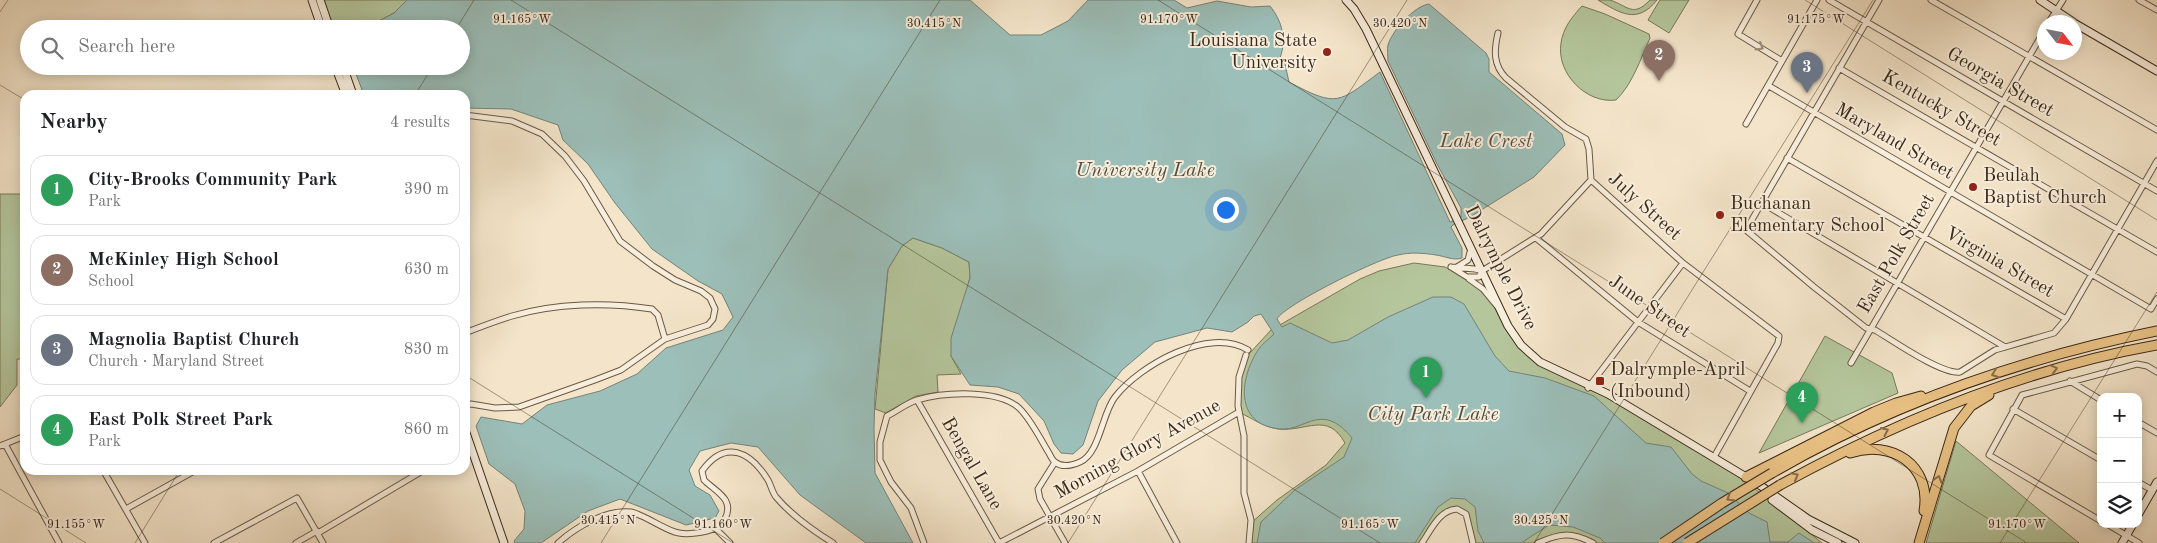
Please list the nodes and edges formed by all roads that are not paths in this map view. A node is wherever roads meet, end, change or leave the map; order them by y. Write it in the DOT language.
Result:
graph roads {
  1 [pos="312,0"];
  2 [pos="320,0"];
  3 [pos="1346,0"];
  4 [pos="1758,0"];
  5 [pos="1817,0"];
  6 [pos="1830,0"];
  7 [pos="1879,0"];
  8 [pos="1931,0"];
  9 [pos="2040,0"];
  10 [pos="2063,0"];
  11 [pos="2139,0"];
  12 [pos="1354,3"];
  13 [pos="2157,10"];
  14 [pos="2056,11"];
  15 [pos="2053,15"];
  16 [pos="2062,15"];
  17 [pos="319,20"];
  18 [pos="327,20"];
  19 [pos="1866,22"];
  20 [pos="2082,28"];
  21 [pos="1498,33"];
  22 [pos="2037,43"];
  23 [pos="2029,57"];
  24 [pos="1782,61"];
  25 [pos="1839,68"];
  26 [pos="2157,71"];
  27 [pos="338,75"];
  28 [pos="346,75"];
  29 [pos="1768,86"];
  30 [pos="344,90"];
  31 [pos="351,90"];
  32 [pos="2003,102"];
  33 [pos="1814,112"];
  34 [pos="470,116"];
  35 [pos="1746,124"];
  36 [pos="2157,130"];
  37 [pos="1977,148"];
  38 [pos="1787,158"];
  39 [pos="2157,161"];
  40 [pos="1591,180"];
  41 [pos="2144,184"];
  42 [pos="2157,191"];
  43 [pos="1950,192"];
  44 [pos="1762,203"];
  45 [pos="2118,229"];
  46 [pos="1924,237"];
  47 [pos="1536,238"];
  48 [pos="1471,247"];
  49 [pos="2157,252"];
  50 [pos="1683,263"];
  51 [pos="1455,267"];
  52 [pos="1482,271"];
  53 [pos="2092,275"];
  54 [pos="1464,276"];
  55 [pos="1898,282"];
  56 [pos="2157,299"];
  57 [pos="1501,311"];
  58 [pos="2066,319"];
  59 [pos="1638,322"];
  60 [pos="2157,326"];
  61 [pos="1871,329"];
  62 [pos="470,331"];
  63 [pos="2157,331"];
  64 [pos="2144,334"];
  65 [pos="665,338"];
  66 [pos="2157,345"];
  67 [pos="2005,347"];
  68 [pos="1851,363"];
  69 [pos="2157,372"];
  70 [pos="2028,377"];
  71 [pos="2070,382"];
  72 [pos="1589,386"];
  73 [pos="1750,391"];
  74 [pos="1934,397"];
  75 [pos="2097,398"];
  76 [pos="916,400"];
  77 [pos="470,404"];
  78 [pos="2014,410"];
  79 [pos="1239,412"];
  80 [pos="2142,424"];
  81 [pos="2157,433"];
  82 [pos="20,438"];
  83 [pos="470,444"];
  84 [pos="2,445"];
  85 [pos="1714,457"];
  86 [pos="2097,458"];
  87 [pos="1055,462"];
  88 [pos="1810,468"];
  89 [pos="1138,470"];
  90 [pos="106,475"];
  91 [pos="187,475"];
  92 [pos="415,475"];
  93 [pos="1746,477"];
  94 [pos="2157,482"];
  95 [pos="2140,483"];
  96 [pos="2152,490"];
  97 [pos="126,508"];
  98 [pos="2142,508"];
  99 [pos="1049,515"];
  100 [pos="2097,519"];
  101 [pos="2113,528"];
  102 [pos="2131,528"];
  103 [pos="716,529"];
  104 [pos="317,532"];
  105 [pos="2126,536"];
  106 [pos="1917,541"];
  107 [pos="58,543"];
  108 [pos="145,543"];
  109 [pos="214,543"];
  110 [pos="296,543"];
  111 [pos="323,543"];
  112 [pos="504,543"];
  113 [pos="558,543"];
  114 [pos="730,543"];
  115 [pos="833,543"];
  116 [pos="924,543"];
  117 [pos="999,543"];
  118 [pos="1065,543"];
  119 [pos="1177,543"];
  120 [pos="1249,543"];
  121 [pos="1422,543"];
  122 [pos="1472,543"];
  123 [pos="1538,543"];
  124 [pos="1593,543"];
  125 [pos="1663,543"];
  126 [pos="1687,543"];
  127 [pos="1838,543"];
  128 [pos="1855,543"];
  129 [pos="2122,543"];
  130 [pos="2139,543"];
  1 -- 17 [label="street"];
  2 -- 18 [label="street"];
  3 -- 12 [label="street, Dalrymple Drive"];
  4 -- 24 [label="street, one-way"];
  5 -- 24 [label="street"];
  6 -- 19 [label="street, Georgia Street"];
  7 -- 19 [label="street"];
  8 -- 23 [label="street"];
  9 -- 14 [label="street"];
  10 -- 14 [label="street"];
  11 -- 13 [label="street"];
  12 -- 48 [label="street, Dalrymple Drive"];
  14 -- 15 [label="street"];
  14 -- 16 [label="street"];
  19 -- 25 [label="street"];
  19 -- 32 [label="street, Georgia Street"];
  20 -- 26 [label="street"];
  21 -- 40 [label="street, July Street"];
  22 -- 23 [label="street, East Polk Street"];
  23 -- 32 [label="street, East Polk Street"];
  23 -- 36 [label="street"];
  24 -- 29 [label="street"];
  25 -- 33 [label="street"];
  25 -- 37 [label="street, Kentucky Street"];
  27 -- 30 [label="street"];
  28 -- 31 [label="street"];
  29 -- 33 [label="street, Maryland Street"];
  29 -- 35 [label="street"];
  32 -- 37 [label="street, East Polk Street"];
  32 -- 41 [label="street, Georgia Street"];
  33 -- 38 [label="street"];
  33 -- 43 [label="street, Maryland Street"];
  34 -- 65 [label="street"];
  37 -- 43 [label="street, East Polk Street"];
  37 -- 45 [label="street, Kentucky Street"];
  38 -- 44 [label="street"];
  38 -- 46 [label="street, Virginia Street"];
  39 -- 41 [label="street"];
  40 -- 47 [label="street"];
  40 -- 50 [label="street, July Street"];
  41 -- 42 [label="street, Georgia Street"];
  41 -- 45 [label="street"];
  43 -- 46 [label="street, East Polk Street"];
  43 -- 53 [label="street, Maryland Street"];
  44 -- 55 [label="street"];
  44 -- 61 [label="street"];
  45 -- 49 [label="street, Kentucky Street"];
  45 -- 53 [label="street"];
  46 -- 55 [label="street, East Polk Street"];
  46 -- 58 [label="street, Virginia Street"];
  47 -- 52 [label="street"];
  47 -- 59 [label="street, June Street"];
  48 -- 51 [label="street"];
  48 -- 52 [label="street, Dalrymple Drive"];
  50 -- 59 [label="street"];
  50 -- 73 [label="street, July Street"];
  51 -- 52 [label="street"];
  51 -- 54 [label="street"];
  52 -- 54 [label="street"];
  52 -- 57 [label="street, Dalrymple Drive"];
  53 -- 56 [label="street, Maryland Street"];
  53 -- 58 [label="street"];
  54 -- 57 [label="street"];
  55 -- 61 [label="street, East Polk Street"];
  55 -- 67 [label="street"];
  57 -- 72 [label="street, Dalrymple Drive"];
  58 -- 67 [label="street"];
  59 -- 72 [label="street"];
  59 -- 73 [label="street, June Street"];
  60 -- 64 [label="highway"];
  61 -- 67 [label="street"];
  61 -- 68 [label="street, East Polk Street"];
  62 -- 65 [label="street"];
  63 -- 64 [label="highway"];
  64 -- 74 [label="highway, one-way"];
  65 -- 77 [label="street"];
  70 -- 66 [label="highway, one-way"];
  69 -- 71 [label="street"];
  88 -- 70 [label="highway, one-way"];
  106 -- 70 [label="highway, one-way"];
  71 -- 75 [label="street"];
  71 -- 78 [label="street"];
  72 -- 85 [label="street, Dalrymple Drive"];
  73 -- 85 [label="street"];
  74 -- 93 [label="highway"];
  74 -- 125 [label="highway, one-way, bridge"];
  76 -- 87 [label="street"];
  76 -- 116 [label="street"];
  76 -- 117 [label="street, Bengal Lane"];
  78 -- 86 [label="street"];
  78 -- 100 [label="street"];
  79 -- 87 [label="street"];
  79 -- 89 [label="street, Morning Glory Avenue"];
  79 -- 120 [label="street"];
  80 -- 81 [label="street"];
  82 -- 84 [label="street"];
  83 -- 112 [label="street"];
  84 -- 107 [label="street"];
  85 -- 93 [label="street, Dalrymple Drive"];
  87 -- 99 [label="street"];
  88 -- 106 [label="highway"];
  126 -- 88 [label="highway, one-way, bridge"];
  89 -- 99 [label="street, Morning Glory Avenue"];
  89 -- 119 [label="street"];
  90 -- 97 [label="street"];
  91 -- 97 [label="street"];
  92 -- 104 [label="street"];
  93 -- 127 [label="street, Dalrymple Drive"];
  93 -- 128 [label="street, Dalrymple Drive"];
  94 -- 96 [label="street"];
  95 -- 96 [label="street"];
  96 -- 98 [label="street"];
  97 -- 108 [label="street"];
  99 -- 117 [label="street, Morning Glory Avenue"];
  99 -- 118 [label="street"];
  101 -- 105 [label="street"];
  102 -- 105 [label="street"];
  103 -- 113 [label="street"];
  103 -- 114 [label="street"];
  103 -- 115 [label="street"];
  104 -- 109 [label="street"];
  104 -- 110 [label="street"];
  104 -- 111 [label="street"];
  105 -- 129 [label="street"];
  105 -- 130 [label="street"];
  121 -- 122 [label="street"];
  123 -- 124 [label="street"];
}
